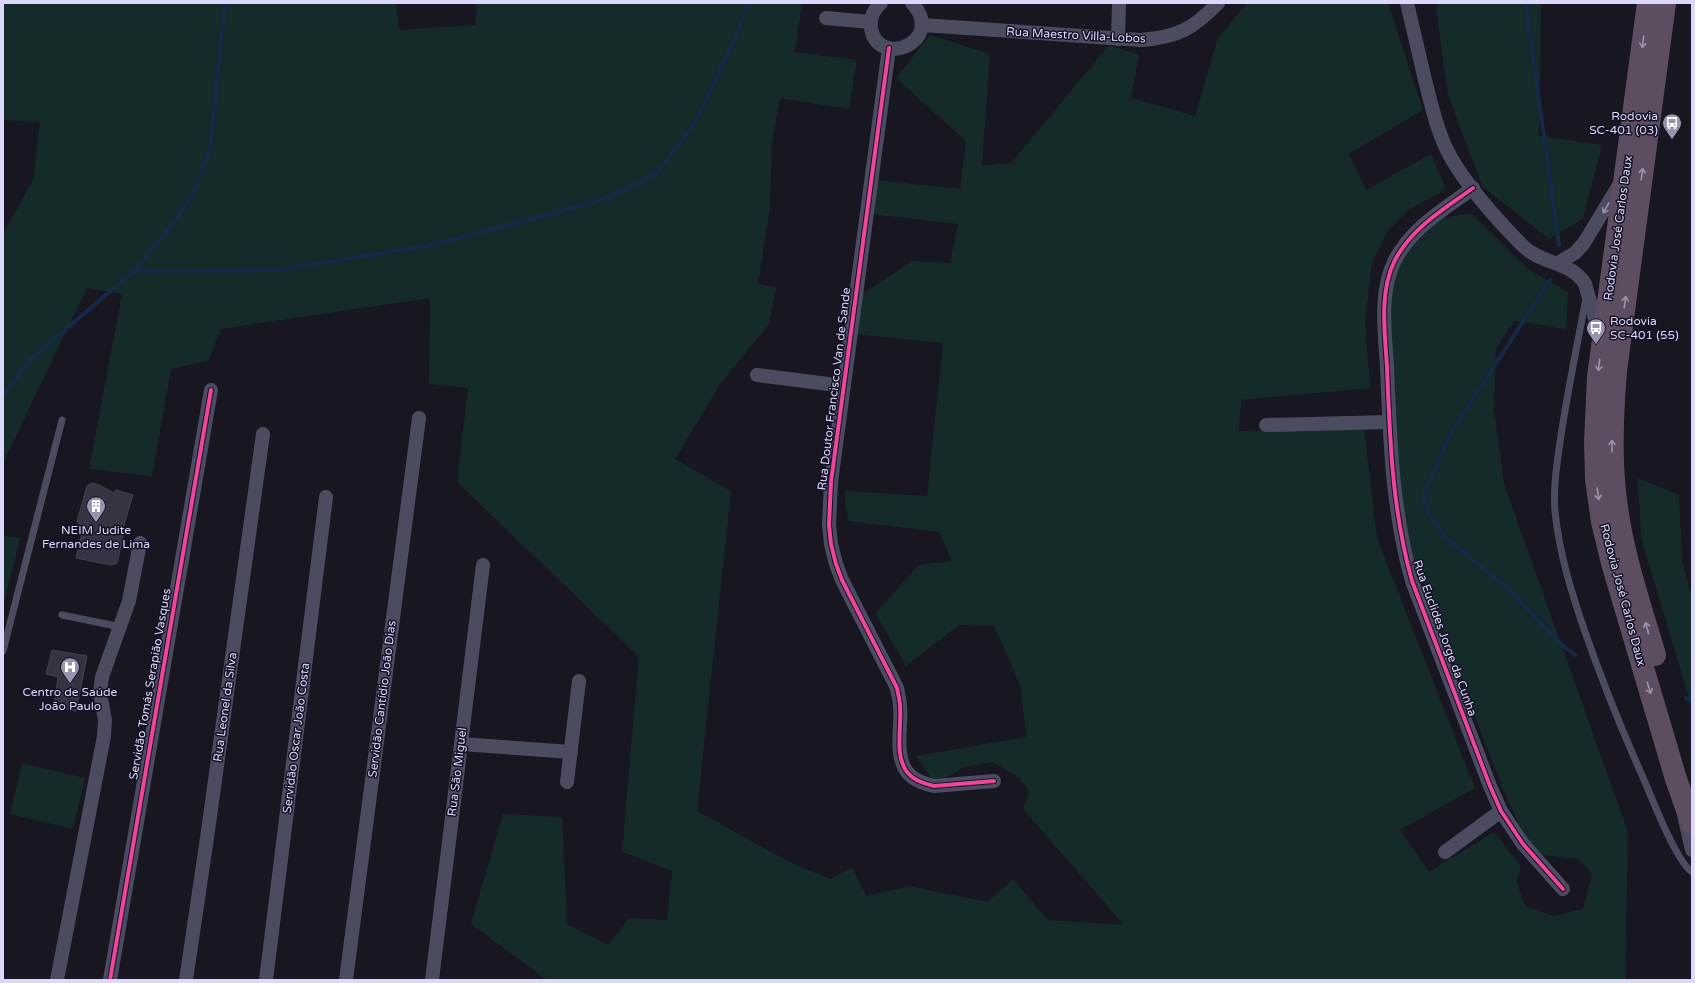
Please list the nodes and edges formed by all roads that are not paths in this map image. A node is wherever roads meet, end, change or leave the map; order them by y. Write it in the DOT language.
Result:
graph roads {
  1 [pos="881,3"];
  2 [pos="912,3"];
  3 [pos="1119,3"];
  4 [pos="1218,3"];
  5 [pos="1407,3"];
  6 [pos="1648,3"];
  7 [pos="1665,3"];
  8 [pos="826,18"];
  9 [pos="871,22"];
  10 [pos="922,25"];
  11 [pos="1118,39"];
  12 [pos="889,48"];
  13 [pos="1625,174"];
  14 [pos="1473,188"];
  15 [pos="1558,263"];
  16 [pos="1587,290"];
  17 [pos="1602,343"];
  18 [pos="757,375"];
  19 [pos="844,386"];
  20 [pos="211,390"];
  21 [pos="419,418"];
  22 [pos="62,420"];
  23 [pos="1389,422"];
  24 [pos="1266,425"];
  25 [pos="263,434"];
  26 [pos="326,497"];
  27 [pos="140,543"];
  28 [pos="483,564"];
  29 [pos="62,615"];
  30 [pos="121,626"];
  31 [pos="3,652"];
  32 [pos="579,681"];
  33 [pos="461,744"];
  34 [pos="571,752"];
  35 [pos="1684,779"];
  36 [pos="994,781"];
  37 [pos="568,782"];
  38 [pos="1501,811"];
  39 [pos="1692,824"];
  40 [pos="1692,850"];
  41 [pos="1445,852"];
  42 [pos="1692,872"];
  43 [pos="1563,889"];
  44 [pos="57,980"];
  45 [pos="110,980"];
  46 [pos="186,980"];
  47 [pos="266,980"];
  48 [pos="346,980"];
  49 [pos="432,980"];
  1 -- 9 [label="street"];
  2 -- 10 [label="street"];
  3 -- 11 [label="street"];
  4 -- 11 [label="street, Rua Maestro Villa-Lobos"];
  5 -- 14 [label="street"];
  6 -- 13 [label="highway, Rodovia José Carlos Daux, one-way"];
  35 -- 7 [label="highway, Rodovia José Carlos Daux, one-way"];
  8 -- 9 [label="street"];
  9 -- 12 [label="street"];
  10 -- 11 [label="street, Rua Maestro Villa-Lobos"];
  10 -- 12 [label="street"];
  12 -- 19 [label="street, Rua Doutor Francisco Van de Sande"];
  13 -- 15 [label="street, one-way"];
  13 -- 17 [label="highway, Rodovia José Carlos Daux"];
  14 -- 15 [label="street"];
  14 -- 23 [label="street, Rua Euclides Jorge da Cunha"];
  15 -- 16 [label="street"];
  16 -- 17 [label="street"];
  16 -- 42 [label="lane"];
  17 -- 35 [label="highway, Rodovia José Carlos Daux, one-way"];
  18 -- 19 [label="street"];
  19 -- 36 [label="street, Rua Doutor Francisco Van de Sande"];
  20 -- 45 [label="street, Servidão Tomás Serapião Vasques"];
  21 -- 48 [label="street, Servidão Cantídio João Dias"];
  22 -- 31 [label="lane"];
  23 -- 24 [label="street"];
  23 -- 38 [label="street, Rua Euclides Jorge da Cunha"];
  25 -- 46 [label="street, Rua Leonel da Silva"];
  26 -- 47 [label="street, Servidão Oscar João Costa"];
  27 -- 30 [label="street"];
  28 -- 33 [label="street, Rua São Miguel"];
  29 -- 30 [label="lane"];
  30 -- 44 [label="street"];
  32 -- 34 [label="street"];
  33 -- 34 [label="street"];
  33 -- 49 [label="street, Rua São Miguel"];
  34 -- 37 [label="street"];
  35 -- 39 [label="highway, Rodovia José Carlos Daux"];
  35 -- 40 [label="street"];
  38 -- 41 [label="street"];
  38 -- 43 [label="street, Rua Euclides Jorge da Cunha"];
}
